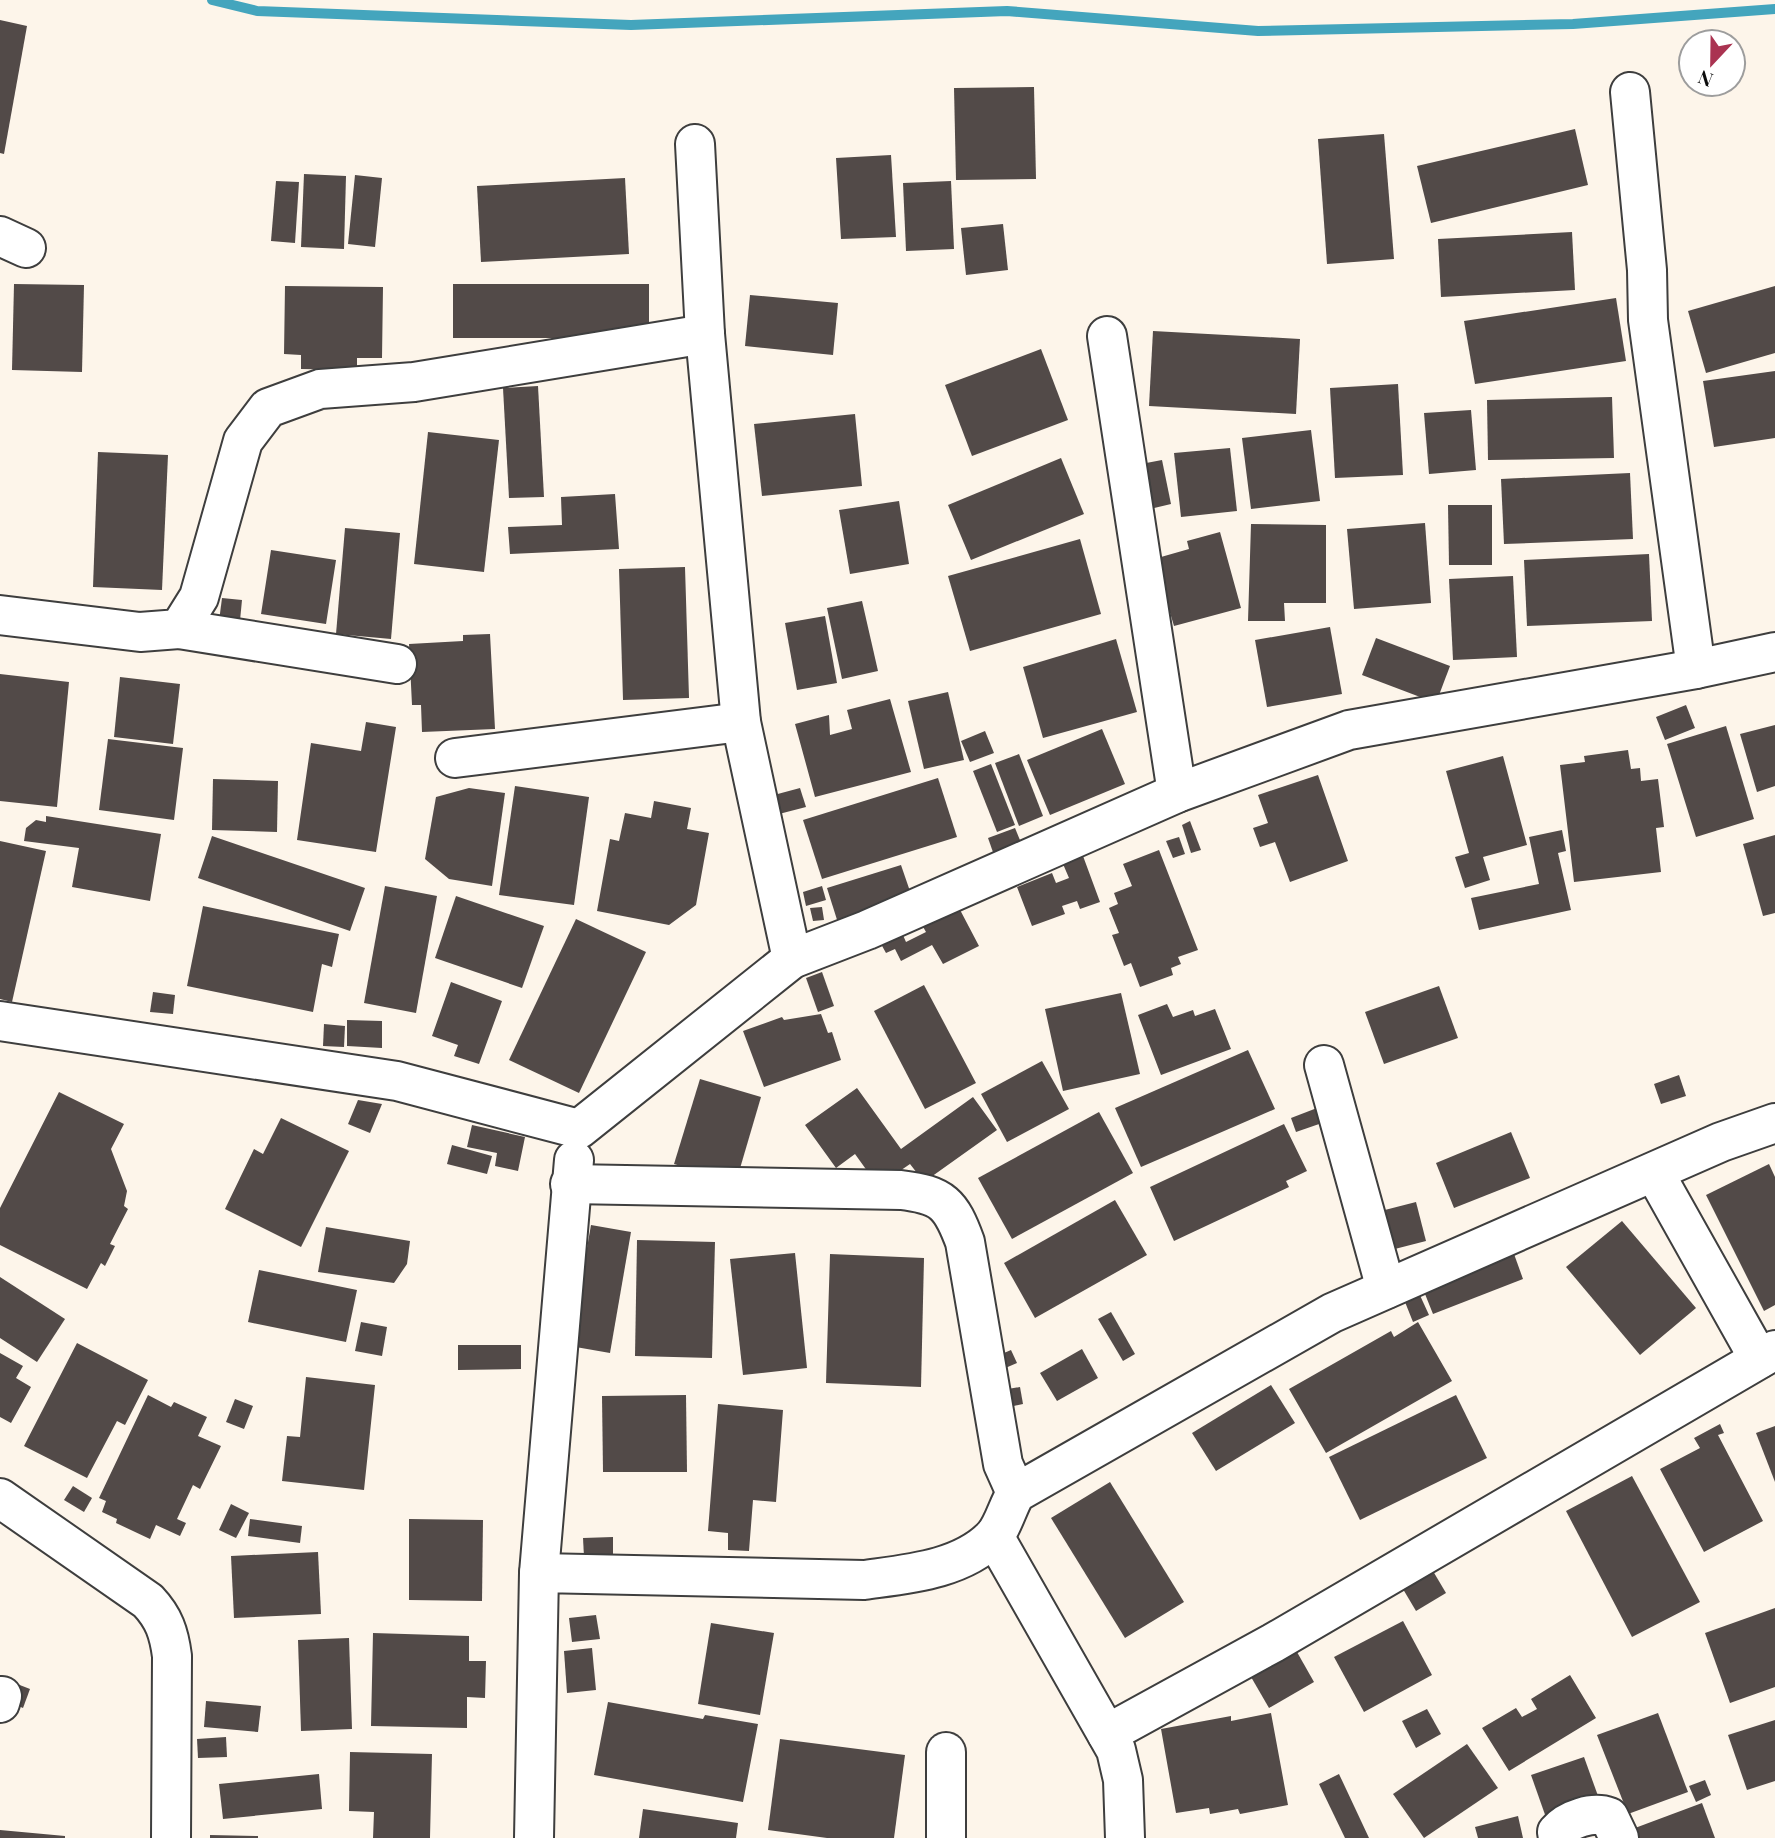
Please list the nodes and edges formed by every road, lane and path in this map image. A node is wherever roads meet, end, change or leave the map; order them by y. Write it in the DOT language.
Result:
graph roads {
  1 [pos="1630,92"];
  2 [pos="695,144"];
  3 [pos="705,334"];
  4 [pos="1107,336"];
  5 [pos="0,615"];
  6 [pos="179,629"];
  7 [pos="1775,652"];
  8 [pos="397,664"];
  9 [pos="1696,670"];
  10 [pos="741,722"];
  11 [pos="454,758"];
  12 [pos="1177,793"];
  13 [pos="792,959"];
  14 [pos="0,1021"];
  15 [pos="1324,1065"];
  16 [pos="1775,1123"];
  17 [pos="579,1129"];
  18 [pos="1654,1171"];
  19 [pos="570,1184"];
  20 [pos="1386,1289"];
  21 [pos="1767,1355"];
  22 [pos="1016,1493"];
  23 [pos="0,1498"];
  24 [pos="994,1536"];
  25 [pos="539,1573"];
  26 [pos="1107,1734"];
  27 [pos="946,1752"];
  28 [pos="171,1838"];
  29 [pos="534,1838"];
  30 [pos="946,1838"];
  31 [pos="1125,1838"];
  32 [pos="1558,1838"];
  33 [pos="1619,1838"];
  1 -- 9 [label="street"];
  2 -- 3 [label="street"];
  3 -- 6 [label="street"];
  3 -- 10 [label="street"];
  4 -- 12 [label="street"];
  5 -- 6 [label="street"];
  6 -- 8 [label="street"];
  7 -- 9 [label="street"];
  9 -- 12 [label="street"];
  10 -- 11 [label="street"];
  10 -- 13 [label="street"];
  12 -- 13 [label="street"];
  13 -- 17 [label="street"];
  14 -- 17 [label="street"];
  15 -- 20 [label="street"];
  16 -- 18 [label="street"];
  17 -- 19 [label="street"];
  18 -- 20 [label="street"];
  18 -- 21 [label="street"];
  19 -- 22 [label="street"];
  19 -- 25 [label="street"];
  20 -- 22 [label="street"];
  21 -- 26 [label="street"];
  22 -- 24 [label="street"];
  23 -- 28 [label="street"];
  24 -- 25 [label="street"];
  24 -- 26 [label="street"];
  25 -- 29 [label="street"];
  26 -- 31 [label="street"];
  27 -- 30 [label="street"];
  32 -- 33 [label="street"];
}
